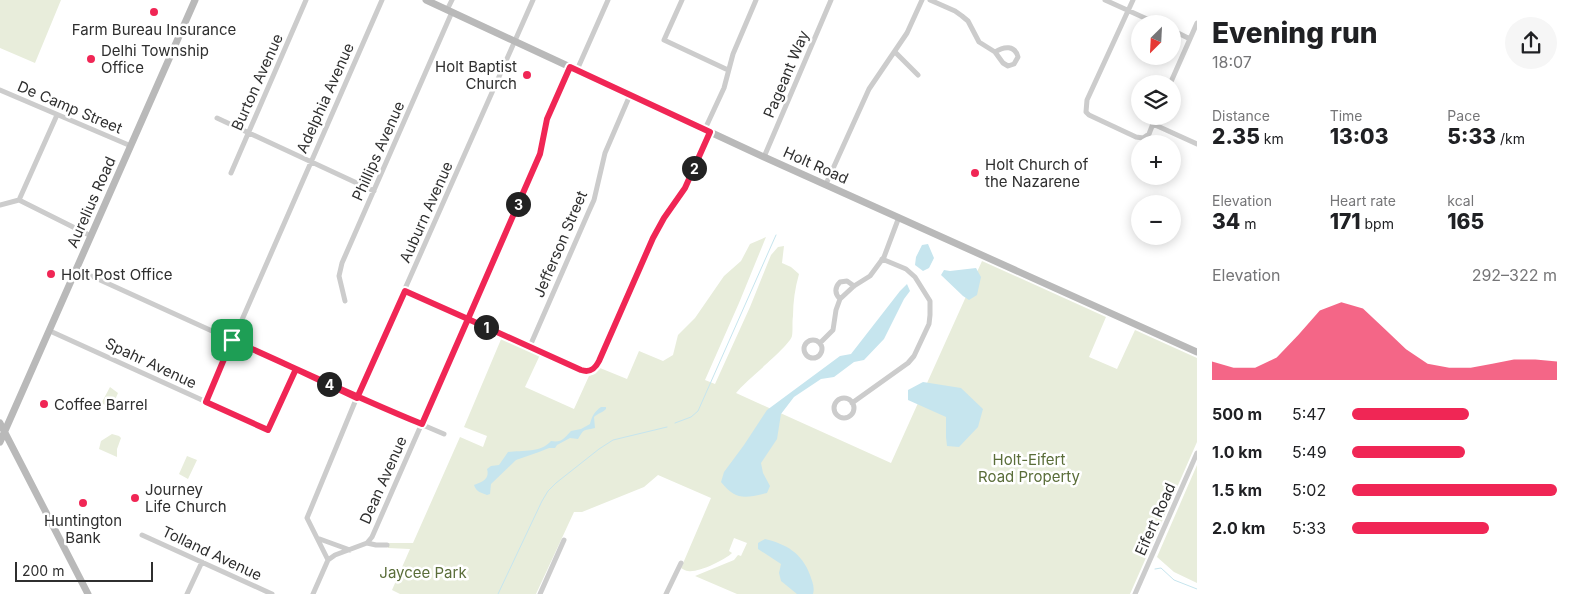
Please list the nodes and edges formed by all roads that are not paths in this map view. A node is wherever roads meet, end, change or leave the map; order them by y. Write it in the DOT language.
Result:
graph roads {
  1 [pos="195,0"];
  2 [pos="306,0"];
  3 [pos="382,0"];
  4 [pos="426,0"];
  5 [pos="452,0"];
  6 [pos="533,0"];
  7 [pos="608,0"];
  8 [pos="682,0"];
  9 [pos="756,0"];
  10 [pos="831,0"];
  11 [pos="922,0"];
  12 [pos="930,0"];
  13 [pos="1105,0"];
  14 [pos="1133,0"];
  15 [pos="1128,10"];
  16 [pos="450,11"];
  17 [pos="1139,15"];
  18 [pos="1197,23"];
  19 [pos="1181,34"];
  20 [pos="1190,38"];
  21 [pos="515,42"];
  22 [pos="894,52"];
  23 [pos="995,52"];
  24 [pos="570,67"];
  25 [pos="577,70"];
  26 [pos="728,70"];
  27 [pos="918,75"];
  28 [pos="1174,75"];
  29 [pos="0,90"];
  30 [pos="630,95"];
  31 [pos="57,115"];
  32 [pos="217,118"];
  33 [pos="1153,125"];
  34 [pos="1155,125"];
  35 [pos="708,130"];
  36 [pos="249,133"];
  37 [pos="1197,144"];
  38 [pos="130,146"];
  39 [pos="764,157"];
  40 [pos="310,161"];
  41 [pos="231,173"];
  42 [pos="826,184"];
  43 [pos="374,191"];
  44 [pos="19,200"];
  45 [pos="0,205"];
  46 [pos="899,217"];
  47 [pos="90,236"];
  48 [pos="882,259"];
  49 [pos="76,269"];
  50 [pos="854,286"];
  51 [pos="405,291"];
  52 [pos="840,299"];
  53 [pos="345,301"];
  54 [pos="468,319"];
  55 [pos="50,330"];
  56 [pos="232,340"];
  57 [pos="820,344"];
  58 [pos="530,346"];
  59 [pos="1197,352"];
  60 [pos="296,369"];
  61 [pos="357,398"];
  62 [pos="206,402"];
  63 [pos="852,403"];
  64 [pos="0,423"];
  65 [pos="422,424"];
  66 [pos="4,432"];
  67 [pos="444,434"];
  68 [pos="0,442"];
  69 [pos="1197,453"];
  70 [pos="142,535"];
  71 [pos="317,538"];
  72 [pos="564,540"];
  73 [pos="367,543"];
  74 [pos="388,545"];
  75 [pos="350,550"];
  76 [pos="328,560"];
  77 [pos="202,562"];
  78 [pos="681,563"];
  79 [pos="88,594"];
  80 [pos="187,594"];
  81 [pos="272,594"];
  82 [pos="313,594"];
  83 [pos="540,594"];
  84 [pos="666,594"];
  85 [pos="1135,594"];
  1 -- 38 [label="main road, Aurelius Road"];
  2 -- 36 [label="street, Burton Avenue"];
  3 -- 40 [label="street, Adelphia Avenue"];
  4 -- 16 [label="main road, Holt Road"];
  5 -- 16 [label="street, Phillips Avenue"];
  6 -- 21 [label="street, Auburn Avenue"];
  7 -- 25 [label="street"];
  8 -- 26 [label="street"];
  9 -- 26 [label="street"];
  10 -- 39 [label="street, Pageant Way"];
  11 -- 22 [label="street"];
  12 -- 23 [label="street"];
  13 -- 15 [label="street"];
  14 -- 15 [label="street"];
  15 -- 17 [label="street"];
  15 -- 33 [label="street"];
  16 -- 21 [label="main road, Holt Road"];
  16 -- 43 [label="street, Phillips Avenue"];
  18 -- 20 [label="street"];
  19 -- 20 [label="street"];
  20 -- 28 [label="street"];
  21 -- 24 [label="main road, Holt Road"];
  21 -- 51 [label="street, Auburn Avenue"];
  22 -- 27 [label="street"];
  22 -- 42 [label="street"];
  23 -- 23 [label="street"];
  24 -- 25 [label="main road, Holt Road"];
  24 -- 54 [label="street, Dean Avenue"];
  25 -- 30 [label="main road, Holt Road"];
  26 -- 35 [label="street"];
  29 -- 31 [label="street, De Camp Street"];
  30 -- 35 [label="main road, Holt Road"];
  30 -- 58 [label="street, Jefferson Street"];
  31 -- 38 [label="street, De Camp Street"];
  31 -- 44 [label="street"];
  32 -- 36 [label="street"];
  34 -- 37 [label="street"];
  35 -- 39 [label="main road, Holt Road"];
  35 -- 58 [label="street"];
  36 -- 40 [label="street"];
  36 -- 41 [label="street, Burton Avenue"];
  38 -- 47 [label="main road, Aurelius Road"];
  39 -- 42 [label="main road, Holt Road"];
  40 -- 43 [label="street"];
  40 -- 56 [label="street, Adelphia Avenue"];
  42 -- 46 [label="main road, Holt Road"];
  43 -- 53 [label="street, Phillips Avenue"];
  44 -- 45 [label="street"];
  44 -- 47 [label="street"];
  46 -- 48 [label="street"];
  46 -- 59 [label="main road, Holt Road"];
  47 -- 49 [label="main road, Aurelius Road"];
  48 -- 50 [label="street"];
  48 -- 63 [label="street"];
  49 -- 55 [label="main road, Aurelius Road"];
  49 -- 56 [label="street"];
  50 -- 52 [label="street"];
  50 -- 52 [label="street"];
  51 -- 54 [label="street"];
  51 -- 61 [label="street, Auburn Avenue"];
  52 -- 57 [label="street"];
  54 -- 58 [label="street"];
  54 -- 65 [label="street, Dean Avenue"];
  55 -- 62 [label="street, Spahr Avenue"];
  55 -- 66 [label="main road, Aurelius Road"];
  56 -- 60 [label="street"];
  56 -- 62 [label="street"];
  60 -- 61 [label="street"];
  60 -- 62 [label="street, Spahr Avenue"];
  61 -- 65 [label="street"];
  61 -- 71 [label="street, Auburn Avenue"];
  64 -- 66 [label="main road"];
  65 -- 67 [label="street"];
  65 -- 73 [label="street, Dean Avenue"];
  66 -- 68 [label="main road, Aurelius Road"];
  66 -- 79 [label="main road"];
  69 -- 85 [label="street, Eifert Road"];
  70 -- 77 [label="street, Tolland Avenue"];
  71 -- 75 [label="street"];
  71 -- 76 [label="street"];
  72 -- 83 [label="street"];
  73 -- 74 [label="street"];
  73 -- 75 [label="street"];
  75 -- 76 [label="street"];
  76 -- 82 [label="street"];
  77 -- 80 [label="street"];
  77 -- 81 [label="street, Tolland Avenue"];
  78 -- 84 [label="street"];
}
